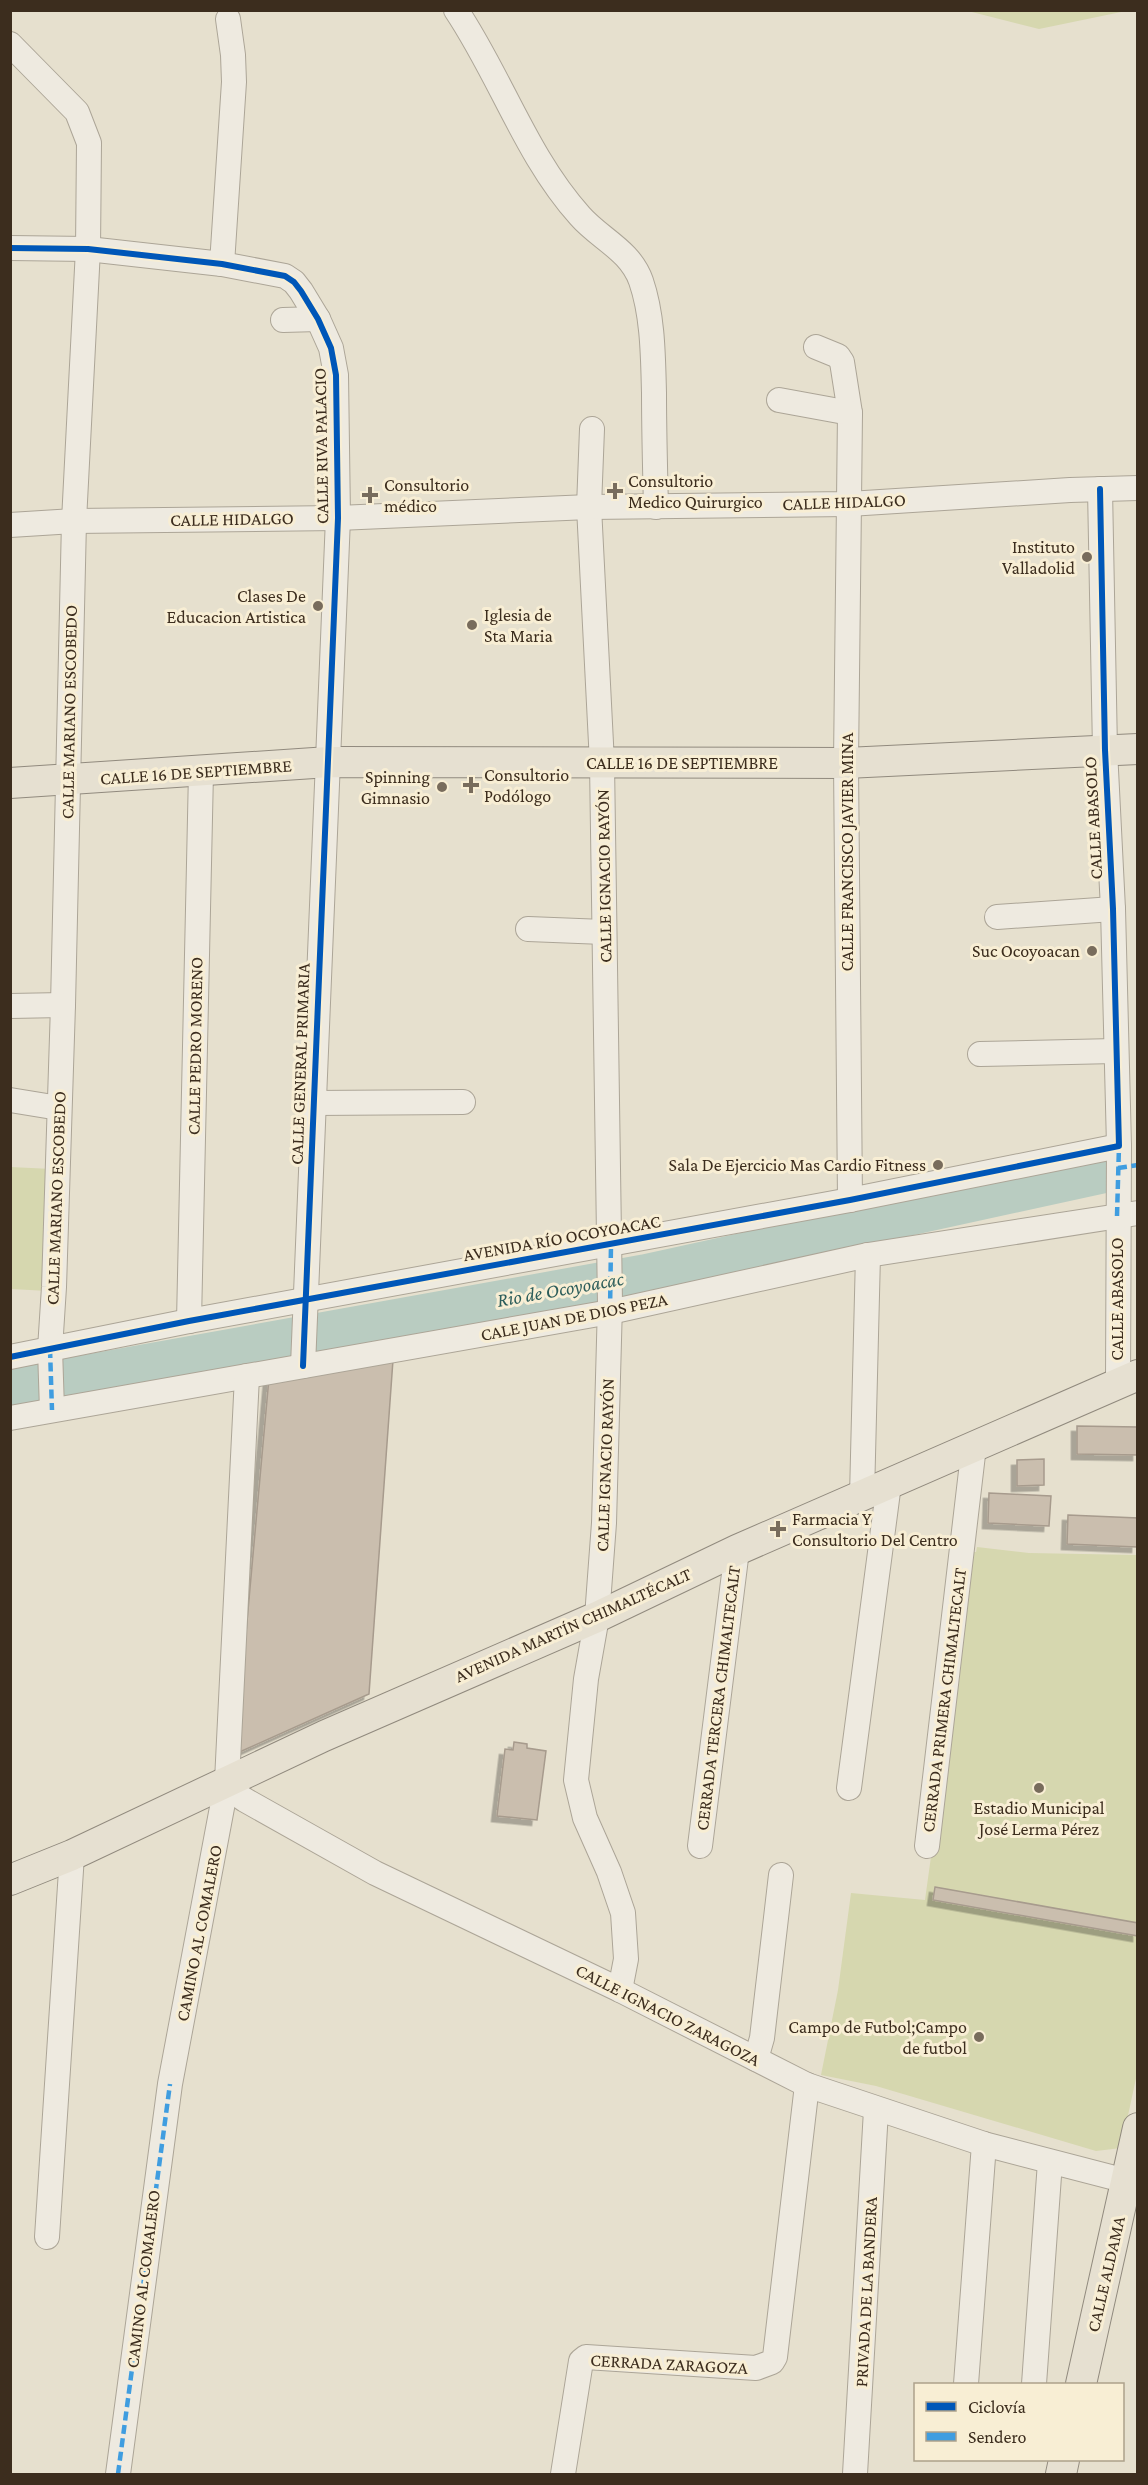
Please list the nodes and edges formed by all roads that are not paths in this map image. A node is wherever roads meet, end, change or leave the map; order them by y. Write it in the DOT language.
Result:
graph roads {
  1 [pos="456,10"];
  2 [pos="228,19"];
  3 [pos="10,44"];
  4 [pos="10,249"];
  5 [pos="88,249"];
  6 [pos="222,264"];
  7 [pos="283,320"];
  8 [pos="318,320"];
  9 [pos="816,347"];
  10 [pos="779,400"];
  11 [pos="850,413"];
  12 [pos="592,429"];
  13 [pos="1137,488"];
  14 [pos="1100,489"];
  15 [pos="849,504"];
  16 [pos="589,507"];
  17 [pos="656,507"];
  18 [pos="338,518"];
  19 [pos="74,521"];
  20 [pos="10,525"];
  21 [pos="1137,749"];
  22 [pos="1105,750"];
  23 [pos="329,762"];
  24 [pos="602,763"];
  25 [pos="846,763"];
  26 [pos="201,772"];
  27 [pos="68,780"];
  28 [pos="10,783"];
  29 [pos="1113,909"];
  30 [pos="997,917"];
  31 [pos="528,929"];
  32 [pos="604,932"];
  33 [pos="63,1005"];
  34 [pos="10,1006"];
  35 [pos="1115,1051"];
  36 [pos="980,1054"];
  37 [pos="10,1100"];
  38 [pos="463,1102"];
  39 [pos="313,1103"];
  40 [pos="59,1108"];
  41 [pos="1125,1160"];
  42 [pos="850,1200"];
  43 [pos="1127,1214"];
  44 [pos="611,1250"];
  45 [pos="868,1255"];
  46 [pos="307,1308"];
  47 [pos="610,1308"];
  48 [pos="189,1321"];
  49 [pos="50,1355"];
  50 [pos="10,1357"];
  51 [pos="304,1362"];
  52 [pos="248,1376"];
  53 [pos="1128,1378"];
  54 [pos="52,1405"];
  55 [pos="10,1418"];
  56 [pos="974,1446"];
  57 [pos="889,1484"];
  58 [pos="862,1496"];
  59 [pos="737,1550"];
  60 [pos="597,1617"];
  61 [pos="227,1781"];
  62 [pos="849,1788"];
  63 [pos="700,1846"];
  64 [pos="927,1846"];
  65 [pos="72,1855"];
  66 [pos="781,1875"];
  67 [pos="10,1880"];
  68 [pos="620,1990"];
  69 [pos="756,2059"];
  70 [pos="807,2085"];
  71 [pos="876,2110"];
  72 [pos="1137,2128"];
  73 [pos="984,2144"];
  74 [pos="1050,2162"];
  75 [pos="1132,2182"];
  76 [pos="47,2237"];
  77 [pos="966,2383"];
  78 [pos="1034,2383"];
  79 [pos="1082,2383"];
  80 [pos="118,2475"];
  81 [pos="563,2475"];
  82 [pos="855,2475"];
  1 -- 17 [label="street"];
  2 -- 6 [label="street"];
  3 -- 5 [label="street, CALLE MARIANO ESCOBEDO"];
  4 -- 5 [label="street, CALLE RIVA PALACIO"];
  5 -- 6 [label="street, CALLE RIVA PALACIO"];
  5 -- 19 [label="street, CALLE MARIANO ESCOBEDO"];
  6 -- 8 [label="street, CALLE RIVA PALACIO"];
  7 -- 8 [label="street"];
  8 -- 18 [label="street, CALLE RIVA PALACIO"];
  9 -- 11 [label="street, CALLE FRANCISCO JAVIER MINA"];
  10 -- 11 [label="street"];
  11 -- 15 [label="street, CALLE FRANCISCO JAVIER MINA"];
  12 -- 16 [label="street, CALLE IGNACIO RAYÓN"];
  13 -- 14 [label="street, CALLE HIDALGO"];
  14 -- 15 [label="street, CALLE HIDALGO"];
  14 -- 22 [label="street, CALLE ABASOLO"];
  15 -- 17 [label="street, CALLE HIDALGO"];
  15 -- 25 [label="street, CALLE FRANCISCO JAVIER MINA"];
  16 -- 17 [label="street, CALLE HIDALGO"];
  16 -- 18 [label="street, CALLE HIDALGO"];
  16 -- 24 [label="street, CALLE IGNACIO RAYÓN"];
  18 -- 19 [label="street, CALLE HIDALGO"];
  18 -- 23 [label="street, CALLE RIVA PALACIO"];
  19 -- 20 [label="street, CALLE HIDALGO"];
  19 -- 27 [label="street, CALLE MARIANO ESCOBEDO"];
  21 -- 22 [label="main road, CALLE 16 DE SEPTIEMBRE"];
  22 -- 25 [label="main road, CALLE 16 DE SEPTIEMBRE"];
  22 -- 29 [label="street, CALLE ABASOLO"];
  23 -- 24 [label="main road, CALLE 16 DE SEPTIEMBRE"];
  23 -- 26 [label="main road, CALLE 16 DE SEPTIEMBRE"];
  23 -- 39 [label="street, CALLE GENERAL PRIMARIA"];
  24 -- 25 [label="main road, CALLE 16 DE SEPTIEMBRE"];
  24 -- 32 [label="street, CALLE IGNACIO RAYÓN"];
  25 -- 42 [label="street, CALLE FRANCISCO JAVIER MINA"];
  26 -- 27 [label="main road, CALLE 16 DE SEPTIEMBRE"];
  26 -- 48 [label="street, CALLE PEDRO MORENO"];
  27 -- 28 [label="main road, CALLE 16 DE SEPTIEMBRE"];
  27 -- 33 [label="street, CALLE MARIANO ESCOBEDO"];
  29 -- 30 [label="street"];
  29 -- 35 [label="street, CALLE ABASOLO"];
  31 -- 32 [label="street"];
  32 -- 44 [label="street, CALLE IGNACIO RAYÓN"];
  33 -- 34 [label="street"];
  33 -- 40 [label="street, CALLE MARIANO ESCOBEDO"];
  35 -- 36 [label="street"];
  35 -- 41 [label="street, CALLE ABASOLO"];
  37 -- 40 [label="street"];
  38 -- 39 [label="street"];
  39 -- 46 [label="street, CALLE GENERAL PRIMARIA"];
  40 -- 49 [label="street, CALLE MARIANO ESCOBEDO"];
  41 -- 42 [label="street, AVENIDA RÍO OCOYOACAC"];
  41 -- 43 [label="street, CALLE ABASOLO"];
  42 -- 44 [label="street, AVENIDA RÍO OCOYOACAC"];
  43 -- 45 [label="street, CALE JUAN DE DIOS PEZA"];
  43 -- 53 [label="street, CALLE ABASOLO"];
  44 -- 46 [label="street, AVENIDA RÍO OCOYOACAC"];
  44 -- 47 [label="street, CALLE IGNACIO RAYÓN"];
  45 -- 47 [label="street, CALE JUAN DE DIOS PEZA"];
  45 -- 58 [label="street"];
  46 -- 48 [label="street, AVENIDA RÍO OCOYOACAC"];
  46 -- 51 [label="street, CALLE GENERAL PRIMARIA"];
  47 -- 51 [label="street, CALE JUAN DE DIOS PEZA"];
  47 -- 60 [label="street, CALLE IGNACIO RAYÓN"];
  48 -- 49 [label="street, AVENIDA RÍO OCOYOACAC"];
  49 -- 50 [label="street, AVENIDA RÍO OCOYOACAC"];
  49 -- 54 [label="street, CALLE MARIANO ESCOBEDO"];
  51 -- 52 [label="street, CALE JUAN DE DIOS PEZA"];
  52 -- 54 [label="street, CALE JUAN DE DIOS PEZA"];
  52 -- 61 [label="street, CAMINO AL COMALERO"];
  53 -- 56 [label="main road, AVENIDA MARTÍN CHIMALTÉCALT"];
  54 -- 55 [label="street, CALE JUAN DE DIOS PEZA"];
  56 -- 57 [label="main road, AVENIDA MARTÍN CHIMALTÉCALT"];
  56 -- 64 [label="street, CERRADA PRIMERA CHIMALTECALT"];
  57 -- 58 [label="main road, AVENIDA MARTÍN CHIMALTÉCALT"];
  57 -- 62 [label="street"];
  58 -- 59 [label="main road, AVENIDA MARTÍN CHIMALTÉCALT"];
  59 -- 60 [label="main road, AVENIDA MARTÍN CHIMALTÉCALT"];
  59 -- 63 [label="street, CERRADA TERCERA CHIMALTECALT"];
  60 -- 61 [label="main road, AVENIDA MARTÍN CHIMALTÉCALT"];
  60 -- 68 [label="street, CALLE IGNACIO RAYÓN"];
  61 -- 65 [label="main road, AVENIDA MARTÍN CHIMALTÉCALT"];
  61 -- 68 [label="street, CALLE IGNACIO ZARAGOZA"];
  61 -- 80 [label="street, CAMINO AL COMALERO"];
  65 -- 67 [label="main road, AVENIDA MARTÍN CHIMALTÉCALT"];
  65 -- 76 [label="street"];
  66 -- 69 [label="street"];
  68 -- 69 [label="street, CALLE IGNACIO ZARAGOZA"];
  69 -- 70 [label="street, CALLE IGNACIO ZARAGOZA"];
  70 -- 71 [label="street, CALLE IGNACIO ZARAGOZA"];
  70 -- 81 [label="street, CERRADA ZARAGOZA"];
  71 -- 73 [label="street, CALLE IGNACIO ZARAGOZA"];
  71 -- 82 [label="street, PRIVADA DE LA BANDERA"];
  72 -- 75 [label="main road, CALLE ALDAMA"];
  73 -- 74 [label="street, CALLE IGNACIO ZARAGOZA"];
  73 -- 77 [label="street"];
  74 -- 75 [label="street, CALLE IGNACIO ZARAGOZA"];
  74 -- 78 [label="street"];
  75 -- 79 [label="main road, CALLE ALDAMA"];
}
